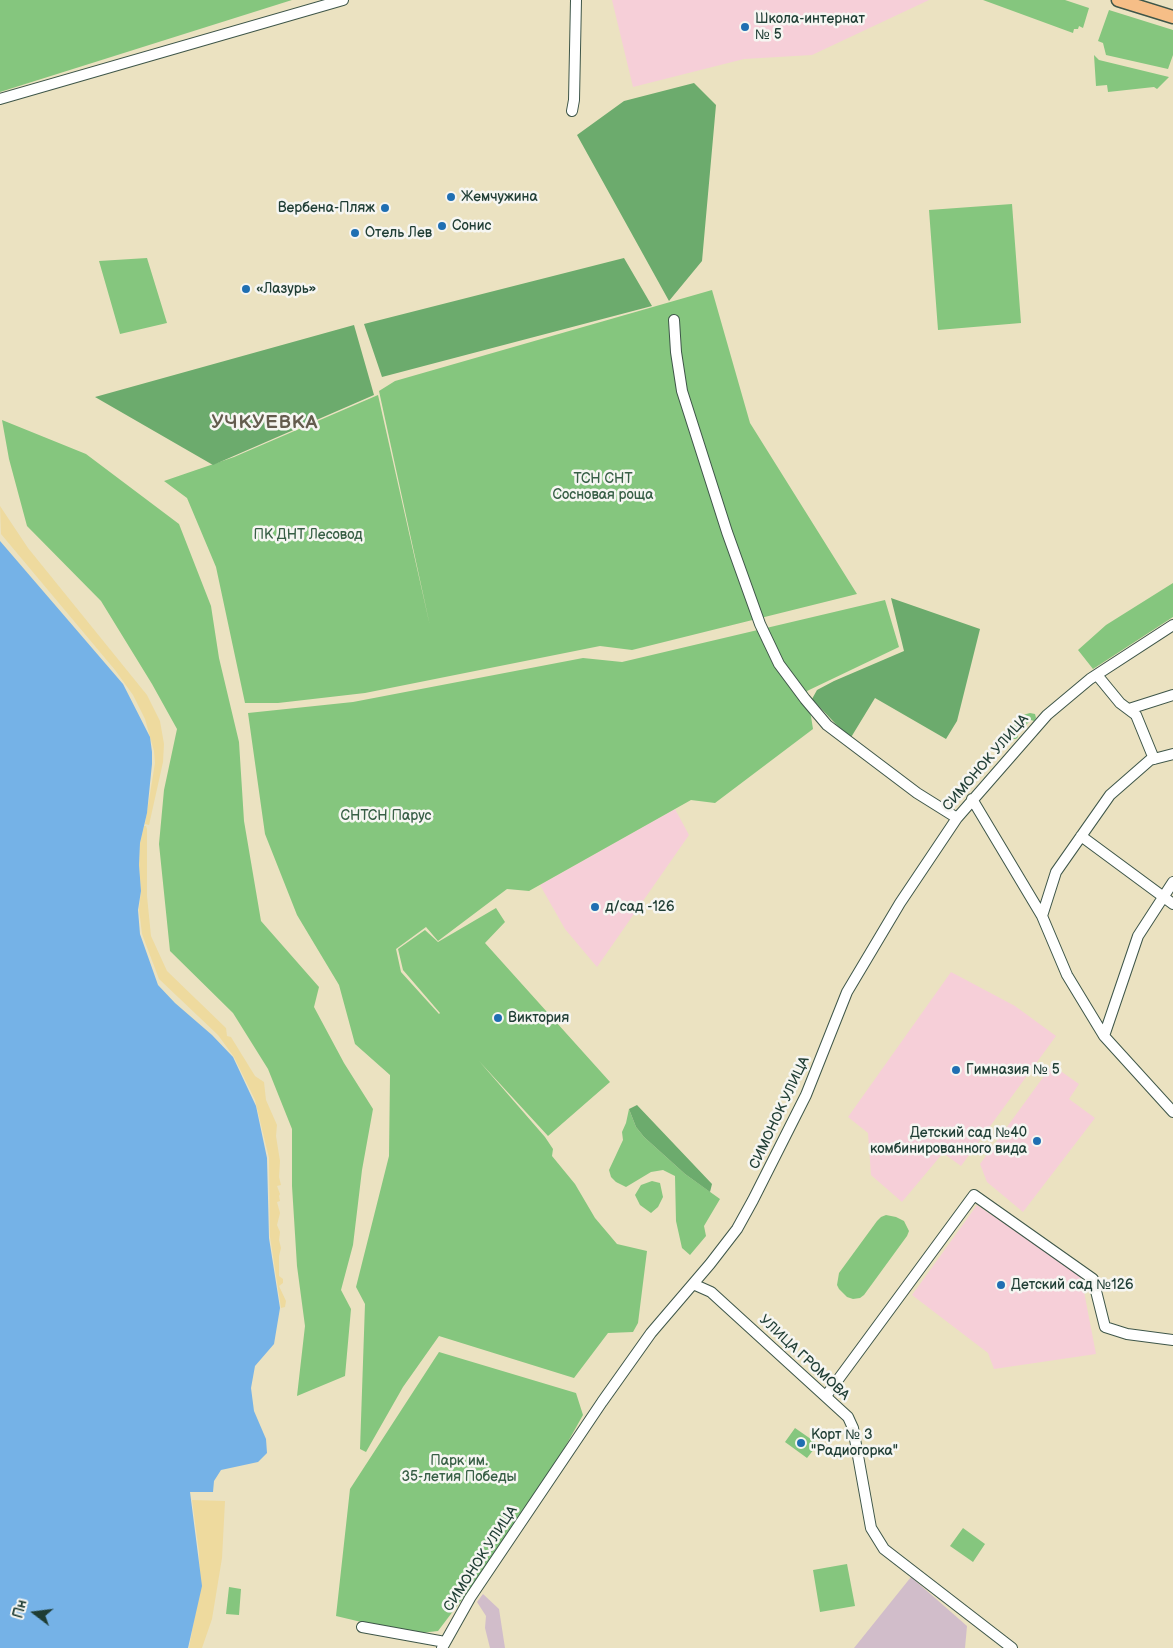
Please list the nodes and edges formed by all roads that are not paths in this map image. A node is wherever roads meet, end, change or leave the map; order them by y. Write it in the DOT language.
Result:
graph roads {
  1 [pos="343,0"];
  2 [pos="576,0"];
  3 [pos="1118,0"];
  4 [pos="1173,17"];
  5 [pos="0,98"];
  6 [pos="572,111"];
  7 [pos="674,320"];
  8 [pos="1173,624"];
  9 [pos="1096,675"];
  10 [pos="1173,695"];
  11 [pos="1129,709"];
  12 [pos="1173,754"];
  13 [pos="1154,759"];
  14 [pos="972,800"];
  15 [pos="957,818"];
  16 [pos="1081,836"];
  17 [pos="1173,882"];
  18 [pos="1162,896"];
  19 [pos="1173,904"];
  20 [pos="1042,916"];
  21 [pos="1104,1036"];
  22 [pos="1173,1112"];
  23 [pos="693,1284"];
  24 [pos="1173,1340"];
  25 [pos="826,1396"];
  26 [pos="362,1627"];
  27 [pos="443,1645"];
  28 [pos="1012,1648"];
  1 -- 5 [label="street"];
  2 -- 6 [label="street"];
  3 -- 4 [label="main road"];
  7 -- 15 [label="street"];
  8 -- 9 [label="street, СИМОНОК УЛИЦА"];
  9 -- 11 [label="street"];
  9 -- 14 [label="street, СИМОНОК УЛИЦА"];
  10 -- 11 [label="street"];
  11 -- 13 [label="street"];
  12 -- 13 [label="street"];
  13 -- 16 [label="street"];
  14 -- 15 [label="street, СИМОНОК УЛИЦА"];
  14 -- 20 [label="street"];
  15 -- 23 [label="street, СИМОНОК УЛИЦА"];
  16 -- 18 [label="street"];
  16 -- 20 [label="street"];
  17 -- 18 [label="street"];
  18 -- 19 [label="street"];
  18 -- 21 [label="street"];
  20 -- 21 [label="street"];
  21 -- 22 [label="street"];
  23 -- 25 [label="street, УЛИЦА ГРОМОВА"];
  23 -- 27 [label="street, СИМОНОК УЛИЦА"];
  24 -- 25 [label="street"];
  25 -- 28 [label="street, УЛИЦА ГРОМОВА"];
  26 -- 27 [label="street"];
}
